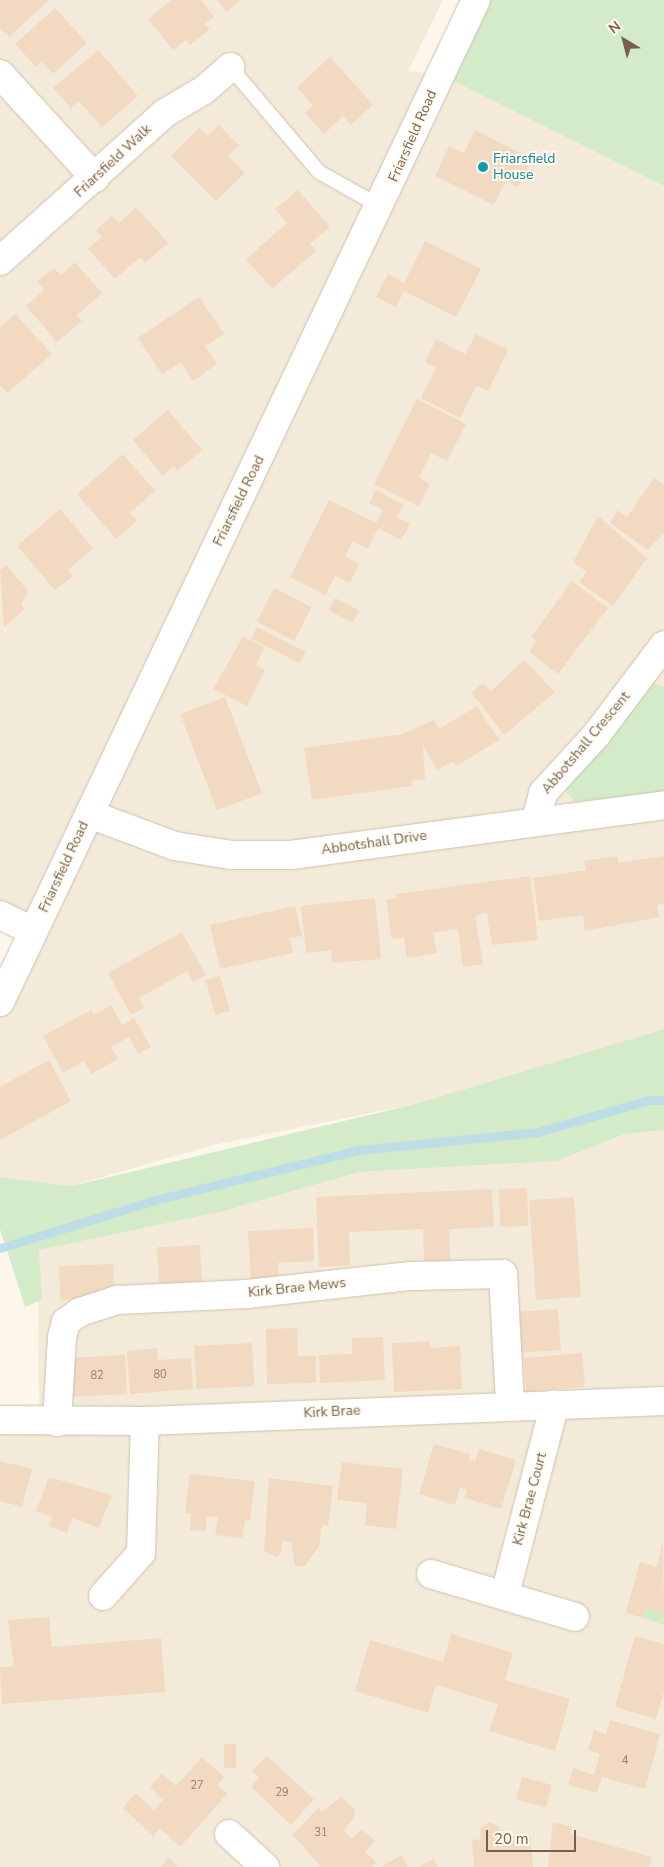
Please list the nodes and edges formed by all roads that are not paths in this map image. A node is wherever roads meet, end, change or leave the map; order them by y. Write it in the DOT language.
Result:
graph roads {
  1 [pos="476,0"];
  2 [pos="230,67"];
  3 [pos="0,74"];
  4 [pos="95,178"];
  5 [pos="381,207"];
  6 [pos="0,260"];
  7 [pos="664,645"];
  8 [pos="664,805"];
  9 [pos="89,814"];
  10 [pos="536,820"];
  11 [pos="0,915"];
  12 [pos="33,931"];
  13 [pos="0,1002"];
  14 [pos="664,1401"];
  15 [pos="510,1404"];
  16 [pos="555,1404"];
  17 [pos="0,1420"];
  18 [pos="145,1421"];
  19 [pos="57,1422"];
  20 [pos="431,1574"];
  21 [pos="505,1594"];
  22 [pos="103,1596"];
  23 [pos="575,1617"];
  24 [pos="230,1834"];
  25 [pos="265,1867"];
  1 -- 5 [label="street, Friarsfield Road"];
  2 -- 4 [label="street, Friarsfield Walk"];
  2 -- 5 [label="lane"];
  3 -- 4 [label="street"];
  4 -- 6 [label="street, Friarsfield Walk"];
  5 -- 9 [label="street, Friarsfield Road"];
  7 -- 10 [label="street, Abbotshall Crescent"];
  8 -- 10 [label="street, Abbotshall Drive"];
  9 -- 10 [label="street, Abbotshall Drive"];
  9 -- 12 [label="street, Friarsfield Road"];
  11 -- 12 [label="street"];
  12 -- 13 [label="street, Friarsfield Road"];
  14 -- 16 [label="street, Kirk Brae"];
  15 -- 16 [label="street, Kirk Brae"];
  15 -- 18 [label="street, Kirk Brae"];
  15 -- 19 [label="street, Kirk Brae Mews"];
  16 -- 21 [label="street, Kirk Brae Court"];
  17 -- 19 [label="street, Kirk Brae"];
  18 -- 19 [label="street, Kirk Brae"];
  18 -- 22 [label="street"];
  20 -- 21 [label="street"];
  21 -- 23 [label="street"];
  24 -- 25 [label="street"];
}
